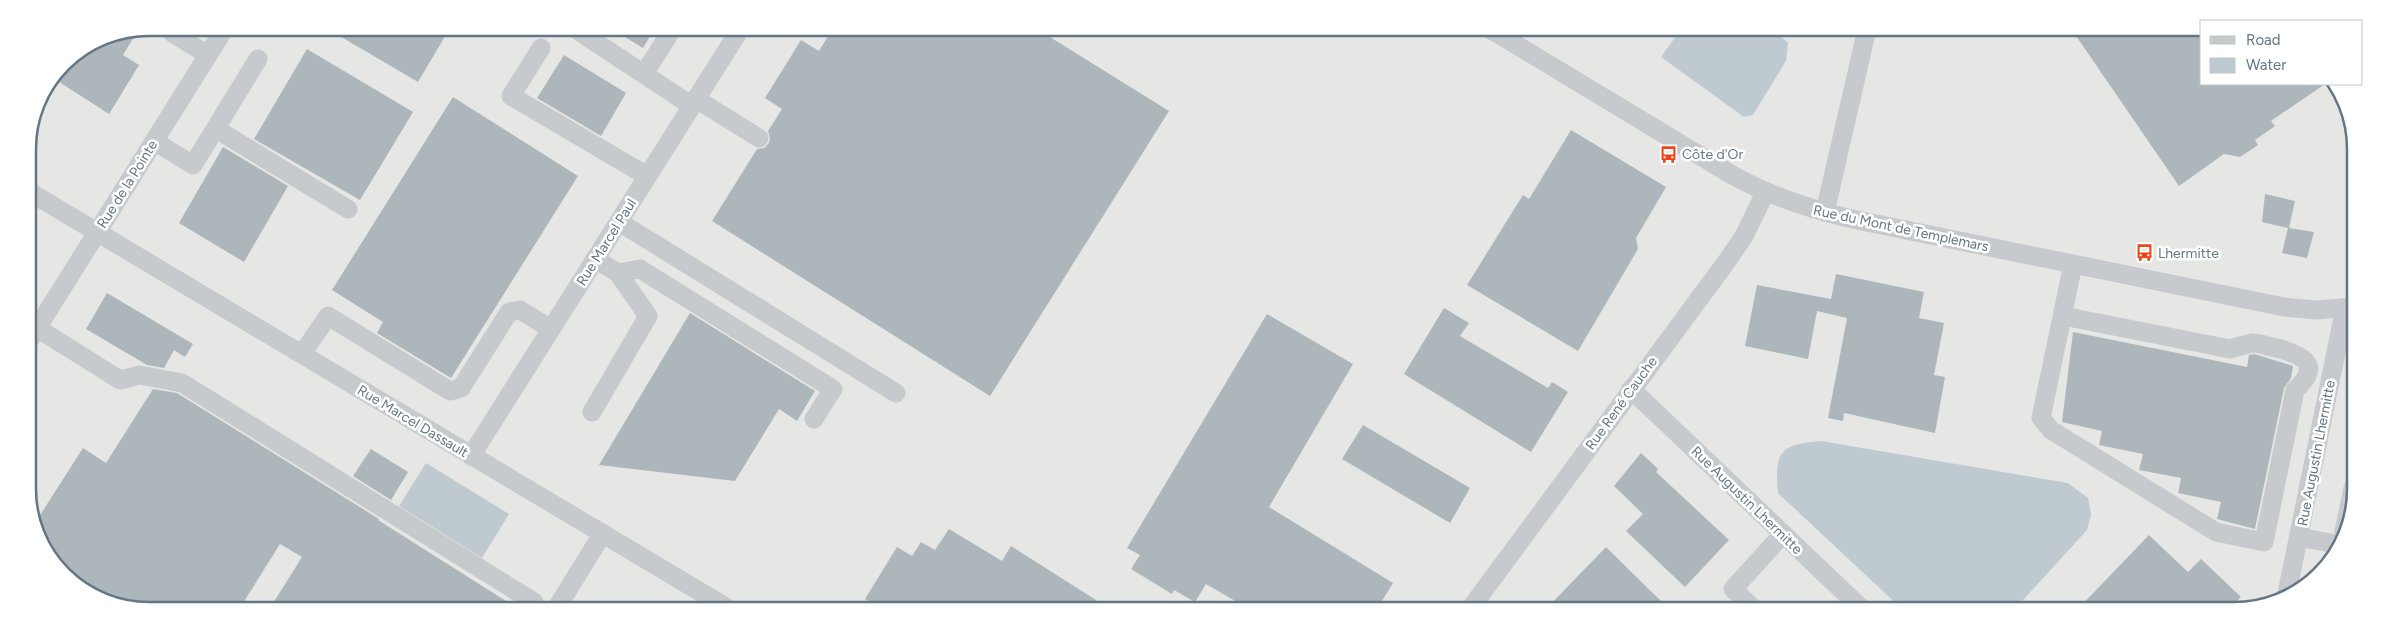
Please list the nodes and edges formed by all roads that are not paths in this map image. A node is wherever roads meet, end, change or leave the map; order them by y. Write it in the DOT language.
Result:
graph roads {
  1 [pos="177,36"];
  2 [pos="220,36"];
  3 [pos="586,36"];
  4 [pos="668,36"];
  5 [pos="736,36"];
  6 [pos="1502,36"];
  7 [pos="1867,36"];
  8 [pos="541,48"];
  9 [pos="208,55"];
  10 [pos="258,59"];
  11 [pos="644,74"];
  12 [pos="694,103"];
  13 [pos="216,129"];
  14 [pos="759,138"];
  15 [pos="154,141"];
  16 [pos="647,176"];
  17 [pos="1765,192"];
  18 [pos="36,196"];
  19 [pos="348,209"];
  20 [pos="1825,212"];
  21 [pos="618,222"];
  22 [pos="96,232"];
  23 [pos="595,259"];
  24 [pos="2074,264"];
  25 [pos="618,273"];
  26 [pos="2347,308"];
  27 [pos="2063,316"];
  28 [pos="2347,317"];
  29 [pos="36,329"];
  30 [pos="551,329"];
  31 [pos="36,336"];
  32 [pos="302,354"];
  33 [pos="1631,389"];
  34 [pos="896,393"];
  35 [pos="592,412"];
  36 [pos="814,419"];
  37 [pos="471,456"];
  38 [pos="603,534"];
  39 [pos="1783,534"];
  40 [pos="2299,537"];
  41 [pos="2333,543"];
  42 [pos="2288,588"];
  43 [pos="534,602"];
  44 [pos="560,602"];
  45 [pos="717,602"];
  46 [pos="1476,602"];
  47 [pos="1747,602"];
  48 [pos="1855,602"];
  1 -- 9 [label="street"];
  2 -- 9 [label="street, Rue de la Pointe"];
  3 -- 11 [label="street"];
  4 -- 11 [label="street"];
  5 -- 12 [label="street, Rue Marcel Paul"];
  6 -- 17 [label="street, Rue du Mont de Templemars"];
  7 -- 20 [label="street"];
  8 -- 16 [label="street"];
  9 -- 15 [label="street, Rue de la Pointe"];
  10 -- 13 [label="street"];
  11 -- 12 [label="street"];
  12 -- 14 [label="street"];
  12 -- 16 [label="street, Rue Marcel Paul"];
  13 -- 15 [label="street"];
  13 -- 19 [label="street"];
  15 -- 22 [label="street, Rue de la Pointe"];
  16 -- 21 [label="street, Rue Marcel Paul"];
  17 -- 20 [label="street, Rue du Mont de Templemars"];
  17 -- 33 [label="street, Rue René Cauche"];
  18 -- 22 [label="street, Rue Marcel Dassault"];
  20 -- 24 [label="street, Rue du Mont de Templemars"];
  21 -- 23 [label="street, Rue Marcel Paul"];
  21 -- 34 [label="street"];
  22 -- 29 [label="street, Rue de la Pointe"];
  22 -- 32 [label="street, Rue Marcel Dassault"];
  23 -- 25 [label="street"];
  23 -- 30 [label="street, Rue Marcel Paul"];
  24 -- 26 [label="street, Rue du Mont de Templemars"];
  24 -- 27 [label="street"];
  25 -- 35 [label="street"];
  25 -- 36 [label="street"];
  27 -- 27 [label="street"];
  28 -- 40 [label="street, Rue Augustin Lhermitte"];
  30 -- 32 [label="street"];
  30 -- 37 [label="street, Rue Marcel Paul"];
  31 -- 43 [label="street"];
  32 -- 37 [label="street, Rue Marcel Dassault"];
  33 -- 39 [label="street, Rue Augustin Lhermitte"];
  33 -- 46 [label="street, Rue René Cauche"];
  37 -- 38 [label="street, Rue Marcel Dassault"];
  38 -- 44 [label="street"];
  38 -- 45 [label="street, Rue Marcel Dassault"];
  39 -- 47 [label="street"];
  39 -- 48 [label="street, Rue Augustin Lhermitte"];
  40 -- 41 [label="street"];
  40 -- 42 [label="street, Rue Augustin Lhermitte"];
}
